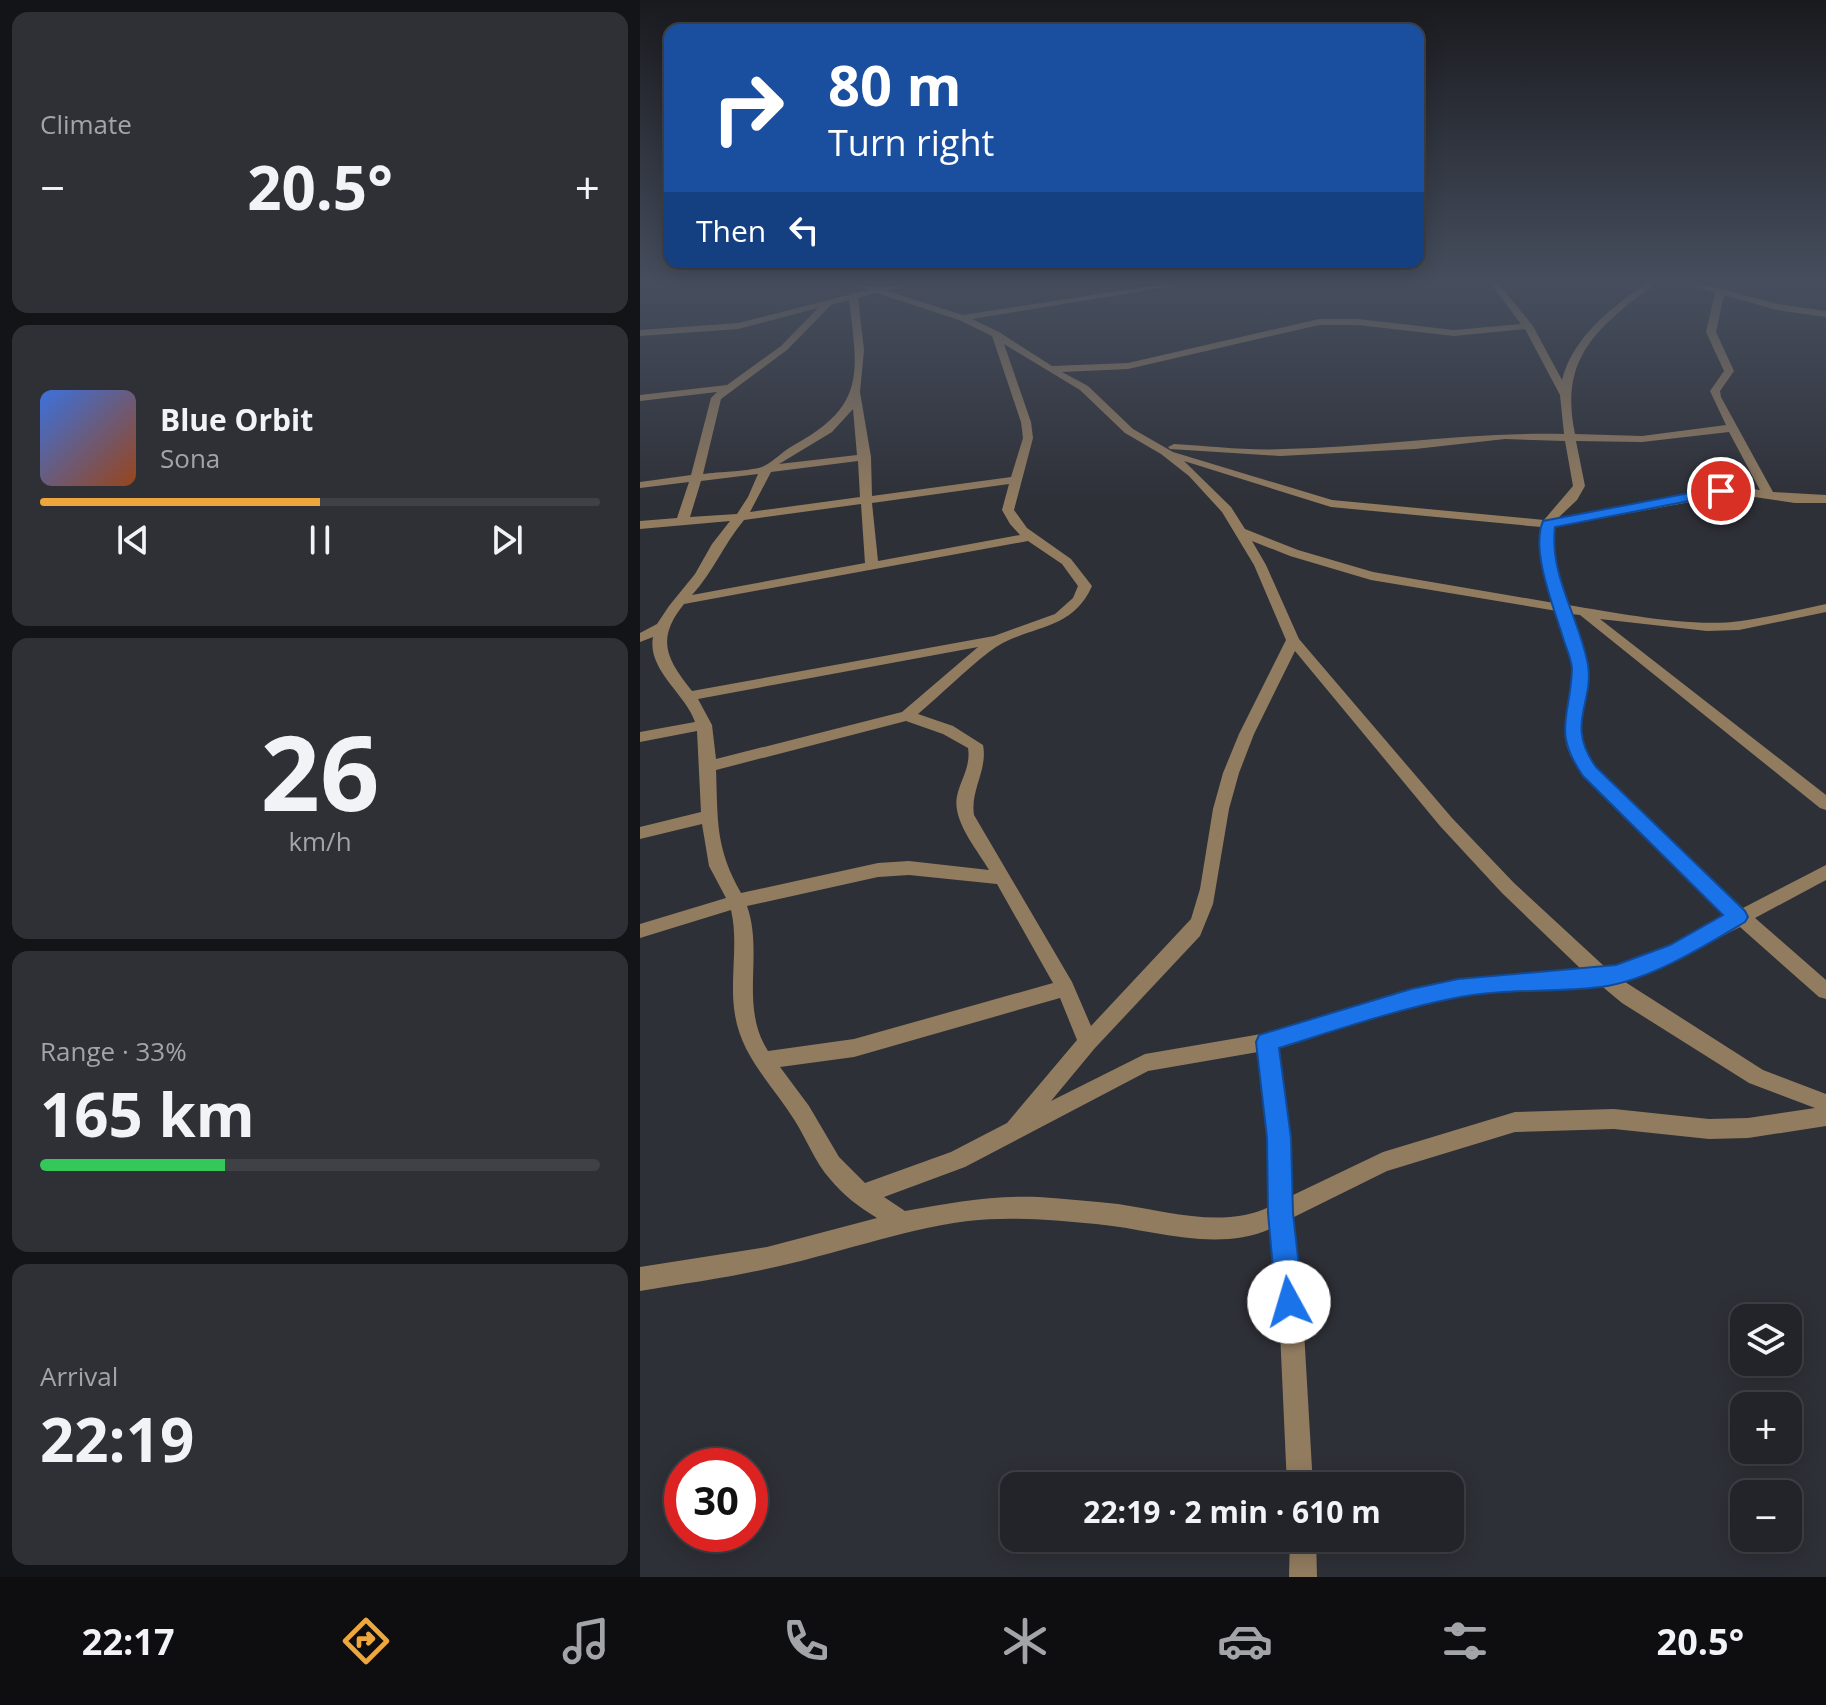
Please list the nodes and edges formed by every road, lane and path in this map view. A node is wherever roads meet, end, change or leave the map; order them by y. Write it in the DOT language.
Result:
graph roads {
  1 [pos="770,358"];
  2 [pos="860,358"];
  3 [pos="1004,358"];
  4 [pos="1032,358"];
  5 [pos="1166,358"];
  6 [pos="1545,358"];
  7 [pos="1575,358"];
  8 [pos="1723,358"];
  9 [pos="1049,369"];
  10 [pos="726,388"];
  11 [pos="856,393"];
  12 [pos="1565,395"];
  13 [pos="640,398"];
  14 [pos="1732,428"];
  15 [pos="1571,438"];
  16 [pos="1153,445"];
  17 [pos="1165,452"];
  18 [pos="865,457"];
  19 [pos="766,470"];
  20 [pos="696,479"];
  21 [pos="1015,480"];
  22 [pos="640,485"];
  23 [pos="1768,494"];
  24 [pos="1826,499"];
  25 [pos="866,502"];
  26 [pos="740,517"];
  27 [pos="683,520"];
  28 [pos="1548,524"];
  29 [pos="640,525"];
  30 [pos="1241,532"];
  31 [pos="1029,537"];
  32 [pos="872,566"];
  33 [pos="680,601"];
  34 [pos="1826,608"];
  35 [pos="1563,609"];
  36 [pos="1582,611"];
  37 [pos="662,627"];
  38 [pos="640,638"];
  39 [pos="1001,638"];
  40 [pos="1293,640"];
  41 [pos="690,696"];
  42 [pos="907,716"];
  43 [pos="704,725"];
  44 [pos="640,737"];
  45 [pos="707,767"];
  46 [pos="1826,804"];
  47 [pos="711,816"];
  48 [pos="640,833"];
  49 [pos="1826,872"];
  50 [pos="1002,878"];
  51 [pos="738,901"];
  52 [pos="1738,917"];
  53 [pos="640,931"];
  54 [pos="1602,978"];
  55 [pos="1065,988"];
  56 [pos="1826,991"];
  57 [pos="1088,1042"];
  58 [pos="1267,1042"];
  59 [pos="763,1061"];
  60 [pos="1826,1103"];
  61 [pos="1826,1116"];
  62 [pos="1011,1133"];
  63 [pos="861,1195"];
  64 [pos="1280,1213"];
  65 [pos="903,1222"];
  66 [pos="640,1279"];
  67 [pos="1299,1472"];
  68 [pos="1303,1552"];
  69 [pos="1303,1577"];
  1 -- 10 [label="street"];
  2 -- 11 [label="street"];
  3 -- 21 [label="street"];
  4 -- 9 [label="street"];
  5 -- 9 [label="street"];
  6 -- 12 [label="street"];
  7 -- 12 [label="street"];
  8 -- 14 [label="street"];
  9 -- 16 [label="street"];
  10 -- 13 [label="street"];
  10 -- 20 [label="street"];
  11 -- 18 [label="street"];
  11 -- 19 [label="street"];
  12 -- 15 [label="street"];
  14 -- 15 [label="street"];
  14 -- 23 [label="street"];
  15 -- 16 [label="street"];
  15 -- 28 [label="street"];
  16 -- 17 [label="street"];
  17 -- 28 [label="street"];
  17 -- 30 [label="street"];
  18 -- 19 [label="street"];
  18 -- 25 [label="street"];
  19 -- 20 [label="street"];
  19 -- 26 [label="street"];
  20 -- 22 [label="street"];
  20 -- 27 [label="street"];
  21 -- 25 [label="street"];
  21 -- 31 [label="street"];
  23 -- 24 [label="street"];
  23 -- 28 [label="street"];
  25 -- 26 [label="street"];
  25 -- 32 [label="street"];
  26 -- 27 [label="street"];
  26 -- 33 [label="street"];
  27 -- 29 [label="street"];
  28 -- 35 [label="street"];
  30 -- 35 [label="street"];
  30 -- 40 [label="street"];
  31 -- 32 [label="street"];
  31 -- 39 [label="street"];
  32 -- 33 [label="street"];
  33 -- 37 [label="street"];
  34 -- 36 [label="street"];
  35 -- 36 [label="street"];
  35 -- 52 [label="street"];
  36 -- 46 [label="street"];
  37 -- 38 [label="street"];
  37 -- 41 [label="street"];
  39 -- 41 [label="street"];
  39 -- 42 [label="street"];
  40 -- 54 [label="street"];
  40 -- 57 [label="street"];
  41 -- 43 [label="street"];
  42 -- 45 [label="street"];
  42 -- 50 [label="street"];
  43 -- 44 [label="street"];
  43 -- 45 [label="street"];
  45 -- 47 [label="street"];
  47 -- 48 [label="street"];
  47 -- 51 [label="street"];
  49 -- 52 [label="street"];
  50 -- 51 [label="street"];
  50 -- 55 [label="street"];
  51 -- 53 [label="street"];
  51 -- 59 [label="street"];
  52 -- 54 [label="street"];
  52 -- 56 [label="street"];
  54 -- 58 [label="street"];
  54 -- 60 [label="street"];
  55 -- 57 [label="street"];
  55 -- 59 [label="street"];
  57 -- 62 [label="street"];
  58 -- 62 [label="street"];
  58 -- 64 [label="street"];
  59 -- 63 [label="street"];
  61 -- 64 [label="street"];
  62 -- 63 [label="street"];
  63 -- 65 [label="street"];
  64 -- 65 [label="street"];
  64 -- 67 [label="street"];
  65 -- 66 [label="street"];
  68 -- 69 [label="street"];
}
